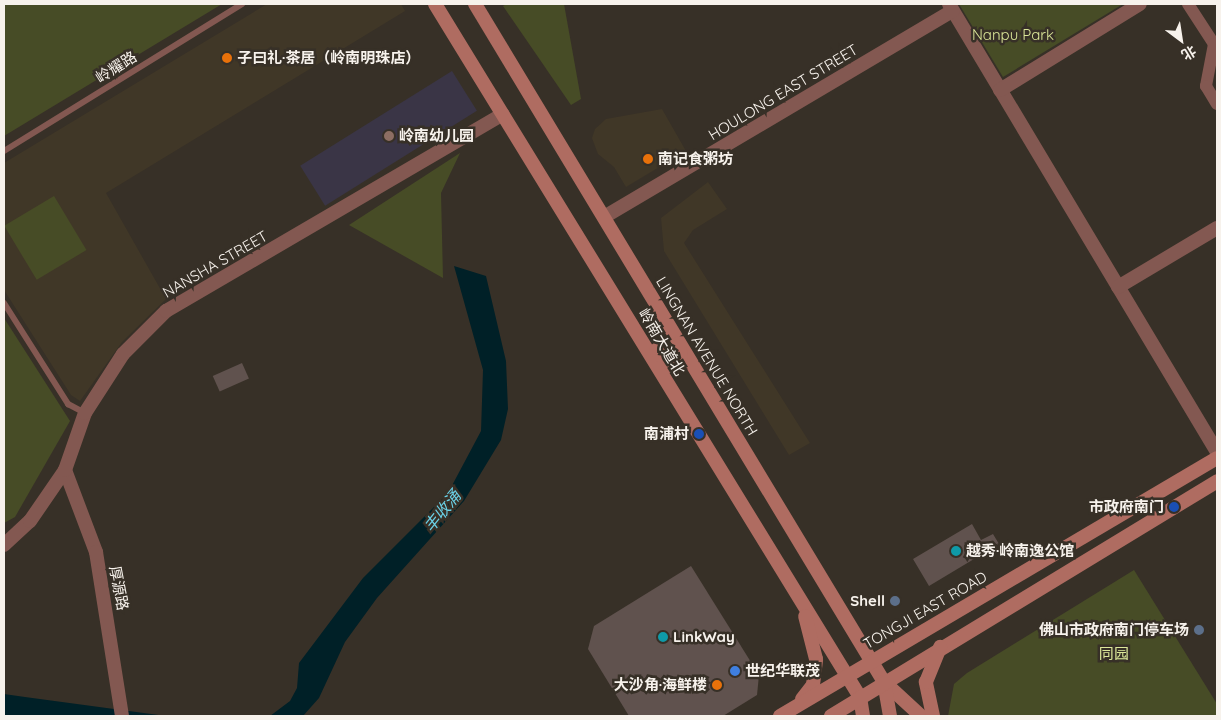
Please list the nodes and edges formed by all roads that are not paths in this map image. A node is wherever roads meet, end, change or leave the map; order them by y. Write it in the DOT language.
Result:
graph roads {
  1 [pos="242,4"];
  2 [pos="435,4"];
  3 [pos="475,4"];
  4 [pos="1140,4"];
  5 [pos="1188,4"];
  6 [pos="951,7"];
  7 [pos="1215,44"];
  8 [pos="1000,90"];
  9 [pos="1217,104"];
  10 [pos="503,114"];
  11 [pos="4,151"];
  12 [pos="604,217"];
  13 [pos="1217,228"];
  14 [pos="1118,287"];
  15 [pos="4,302"];
  16 [pos="623,310"];
  17 [pos="679,342"];
  18 [pos="85,413"];
  19 [pos="1217,452"];
  20 [pos="1217,458"];
  21 [pos="66,470"];
  22 [pos="1217,481"];
  23 [pos="4,545"];
  24 [pos="802,603"];
  25 [pos="940,647"];
  26 [pos="872,660"];
  27 [pos="846,676"];
  28 [pos="884,682"];
  29 [pos="860,697"];
  30 [pos="797,706"];
  31 [pos="122,716"];
  32 [pos="780,716"];
  33 [pos="831,716"];
  34 [pos="863,716"];
  35 [pos="890,716"];
  36 [pos="921,716"];
  37 [pos="933,716"];
  1 -- 11 [label="lane, 岭耀路"];
  2 -- 10 [label="main road, 岭南大道北"];
  3 -- 12 [label="main road, LINGNAN AVENUE NORTH"];
  4 -- 8 [label="street"];
  5 -- 7 [label="street"];
  6 -- 8 [label="street"];
  6 -- 12 [label="street, HOULONG EAST STREET"];
  7 -- 9 [label="street"];
  8 -- 14 [label="street"];
  10 -- 16 [label="main road, 岭南大道北"];
  10 -- 18 [label="street, NANSHA STREET"];
  12 -- 17 [label="main road, LINGNAN AVENUE NORTH"];
  13 -- 14 [label="street"];
  14 -- 19 [label="street"];
  15 -- 18 [label="lane"];
  16 -- 17 [label="main road"];
  16 -- 24 [label="main road, 岭南大道北"];
  17 -- 26 [label="main road, LINGNAN AVENUE NORTH"];
  18 -- 21 [label="street, NANSHA STREET"];
  20 -- 26 [label="main road, TONGJI EAST ROAD"];
  21 -- 23 [label="street, NANSHA STREET"];
  21 -- 31 [label="street, 厚源路"];
  22 -- 25 [label="main road"];
  24 -- 27 [label="main road, 岭南大道北"];
  24 -- 30 [label="main road"];
  25 -- 28 [label="main road"];
  25 -- 37 [label="main road"];
  26 -- 27 [label="main road, TONGJI EAST ROAD"];
  26 -- 28 [label="main road, LINGNAN AVENUE NORTH"];
  27 -- 29 [label="main road, 岭南大道北"];
  27 -- 30 [label="main road, TONGJI EAST ROAD"];
  28 -- 29 [label="main road"];
  28 -- 35 [label="main road"];
  28 -- 36 [label="main road, LINGNAN AVENUE NORTH"];
  29 -- 33 [label="main road"];
  29 -- 34 [label="main road"];
  30 -- 32 [label="main road, TONGJI EAST ROAD"];
}
